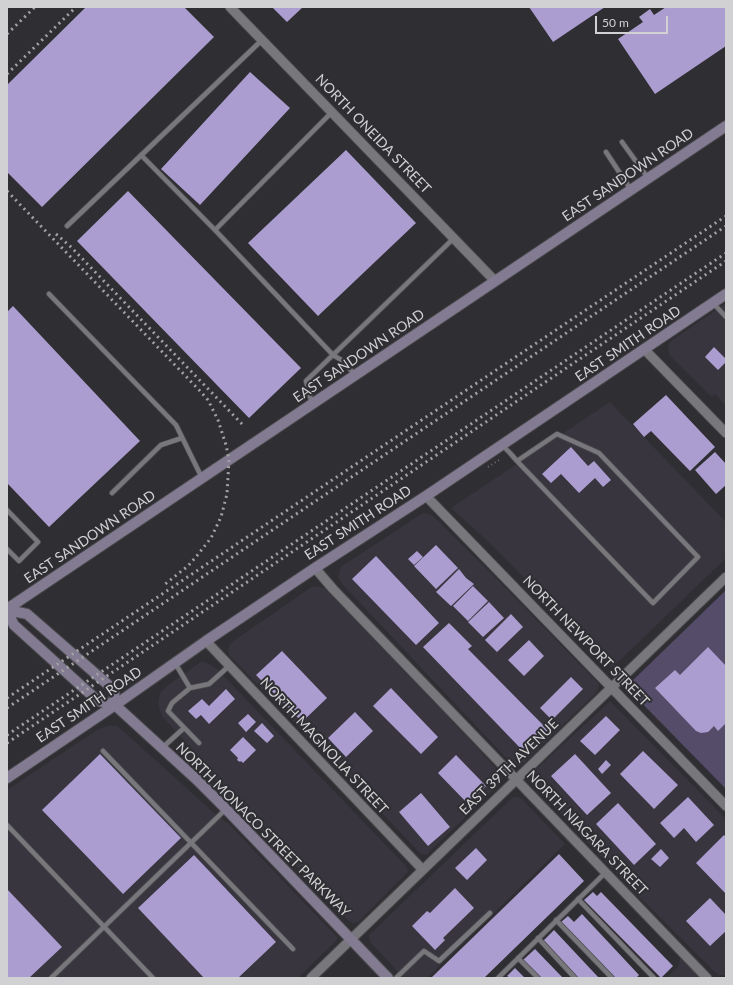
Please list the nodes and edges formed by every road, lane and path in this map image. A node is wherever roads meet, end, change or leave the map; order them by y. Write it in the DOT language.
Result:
graph roads {
  1 [pos="230,7"];
  2 [pos="262,40"];
  3 [pos="332,112"];
  4 [pos="726,126"];
  5 [pos="622,142"];
  6 [pos="606,152"];
  7 [pos="141,155"];
  8 [pos="648,178"];
  9 [pos="631,190"];
  10 [pos="67,226"];
  11 [pos="215,230"];
  12 [pos="454,238"];
  13 [pos="496,281"];
  14 [pos="49,294"];
  15 [pos="726,294"];
  16 [pos="713,303"];
  17 [pos="726,318"];
  18 [pos="644,349"];
  19 [pos="333,354"];
  20 [pos="355,375"];
  21 [pos="312,404"];
  22 [pos="726,433"];
  23 [pos="182,438"];
  24 [pos="502,445"];
  25 [pos="499,460"];
  26 [pos="517,461"];
  27 [pos="488,467"];
  28 [pos="202,478"];
  29 [pos="112,493"];
  30 [pos="426,496"];
  31 [pos="7,510"];
  32 [pos="7,549"];
  33 [pos="315,568"];
  34 [pos="726,577"];
  35 [pos="7,610"];
  36 [pos="206,641"];
  37 [pos="175,663"];
  38 [pos="229,666"];
  39 [pos="612,687"];
  40 [pos="190,688"];
  41 [pos="115,705"];
  42 [pos="184,728"];
  43 [pos="199,744"];
  44 [pos="162,748"];
  45 [pos="103,751"];
  46 [pos="7,778"];
  47 [pos="516,780"];
  48 [pos="726,806"];
  49 [pos="226,809"];
  50 [pos="7,825"];
  51 [pos="191,842"];
  52 [pos="422,869"];
  53 [pos="605,872"];
  54 [pos="578,899"];
  55 [pos="490,913"];
  56 [pos="556,920"];
  57 [pos="104,927"];
  58 [pos="538,938"];
  59 [pos="351,939"];
  60 [pos="293,949"];
  61 [pos="518,958"];
  62 [pos="51,978"];
  63 [pos="153,978"];
  64 [pos="311,978"];
  65 [pos="388,978"];
  66 [pos="396,978"];
  67 [pos="498,978"];
  68 [pos="538,978"];
  69 [pos="575,978"];
  70 [pos="612,978"];
  71 [pos="654,978"];
  72 [pos="707,978"];
  1 -- 2 [label="street, NORTH ONEIDA STREET"];
  2 -- 3 [label="street, NORTH ONEIDA STREET"];
  2 -- 7 [label="lane"];
  3 -- 11 [label="lane"];
  3 -- 12 [label="street, NORTH ONEIDA STREET"];
  4 -- 8 [label="street, EAST SANDOWN ROAD"];
  5 -- 8 [label="lane"];
  6 -- 9 [label="lane"];
  7 -- 10 [label="lane"];
  7 -- 11 [label="lane"];
  8 -- 9 [label="street, EAST SANDOWN ROAD"];
  9 -- 13 [label="street, EAST SANDOWN ROAD"];
  11 -- 19 [label="lane"];
  12 -- 13 [label="street, NORTH ONEIDA STREET"];
  12 -- 19 [label="lane"];
  13 -- 20 [label="street, EAST SANDOWN ROAD"];
  14 -- 23 [label="lane"];
  15 -- 16 [label="street, EAST SMITH ROAD"];
  16 -- 17 [label="lane"];
  16 -- 18 [label="street, EAST SMITH ROAD"];
  18 -- 22 [label="street"];
  18 -- 24 [label="street, EAST SMITH ROAD"];
  19 -- 20 [label="lane"];
  19 -- 21 [label="lane"];
  20 -- 21 [label="street, EAST SANDOWN ROAD"];
  21 -- 28 [label="street, EAST SANDOWN ROAD"];
  23 -- 28 [label="lane"];
  23 -- 29 [label="lane"];
  24 -- 26 [label="lane"];
  24 -- 30 [label="street, EAST SMITH ROAD"];
  25 -- 27 [label="path"];
  26 -- 26 [label="lane"];
  28 -- 35 [label="street, EAST SANDOWN ROAD"];
  30 -- 33 [label="street, EAST SMITH ROAD"];
  30 -- 39 [label="street, NORTH NEWPORT STREET"];
  31 -- 32 [label="lane"];
  33 -- 36 [label="street, EAST SMITH ROAD"];
  33 -- 47 [label="street, NORTH NIAGARA STREET"];
  34 -- 39 [label="street, EAST 39TH AVENUE"];
  35 -- 41 [label="street"];
  35 -- 41 [label="street"];
  36 -- 37 [label="street, EAST SMITH ROAD"];
  36 -- 38 [label="street, NORTH MAGNOLIA STREET"];
  37 -- 40 [label="lane"];
  37 -- 41 [label="street, EAST SMITH ROAD"];
  38 -- 40 [label="lane"];
  38 -- 52 [label="street, NORTH MAGNOLIA STREET"];
  39 -- 47 [label="street, EAST 39TH AVENUE"];
  39 -- 48 [label="street, NORTH NEWPORT STREET"];
  40 -- 42 [label="lane"];
  41 -- 44 [label="street, NORTH MONACO STREET PARKWAY"];
  41 -- 46 [label="street, EAST SMITH ROAD"];
  42 -- 43 [label="lane"];
  42 -- 44 [label="lane"];
  44 -- 49 [label="street, NORTH MONACO STREET PARKWAY"];
  45 -- 51 [label="lane"];
  47 -- 52 [label="street, EAST 39TH AVENUE"];
  47 -- 53 [label="street, NORTH NIAGARA STREET"];
  49 -- 51 [label="lane"];
  49 -- 59 [label="street, NORTH MONACO STREET PARKWAY"];
  50 -- 57 [label="lane"];
  51 -- 57 [label="lane"];
  51 -- 60 [label="lane"];
  52 -- 59 [label="street, EAST 39TH AVENUE"];
  53 -- 54 [label="lane"];
  53 -- 72 [label="street, NORTH NIAGARA STREET"];
  54 -- 56 [label="lane"];
  54 -- 71 [label="lane"];
  55 -- 66 [label="lane"];
  56 -- 58 [label="lane"];
  56 -- 70 [label="lane"];
  57 -- 62 [label="lane"];
  57 -- 63 [label="lane"];
  58 -- 61 [label="lane"];
  58 -- 69 [label="lane"];
  59 -- 64 [label="street, EAST 39TH AVENUE"];
  59 -- 65 [label="street, NORTH MONACO STREET PARKWAY"];
  61 -- 67 [label="lane"];
  61 -- 68 [label="lane"];
}
